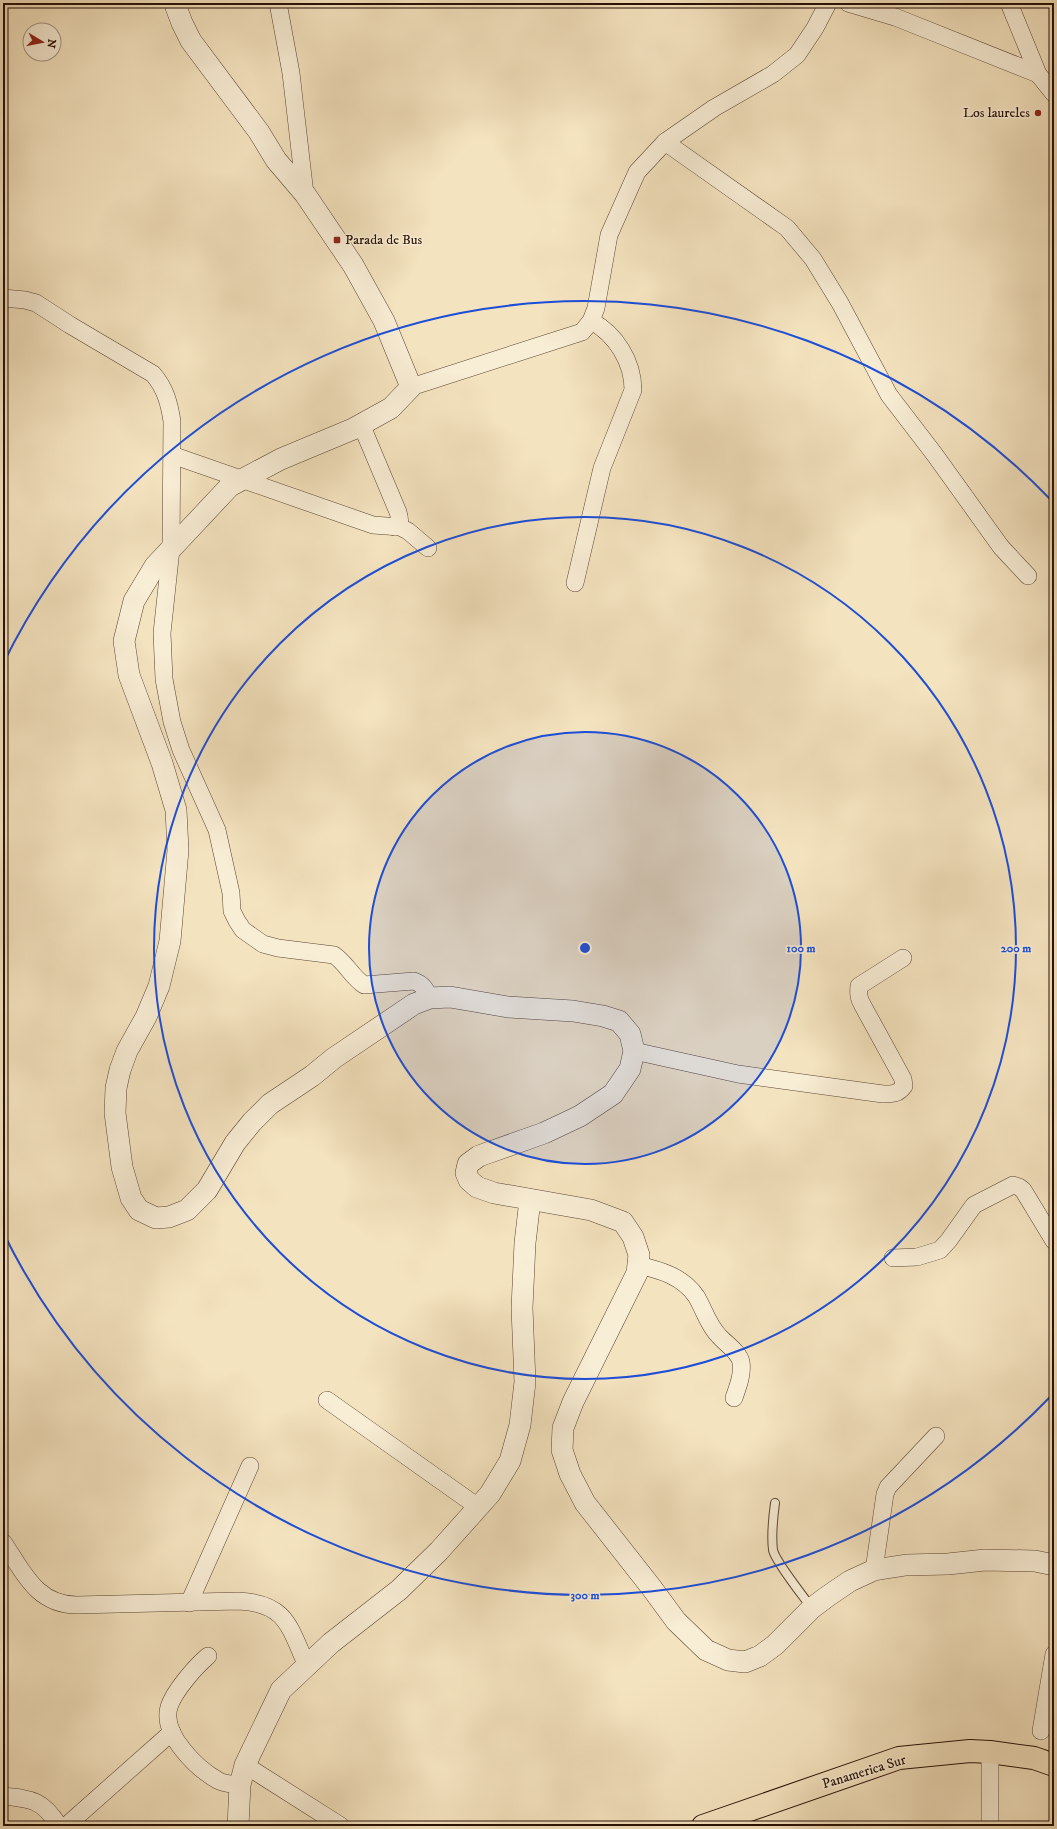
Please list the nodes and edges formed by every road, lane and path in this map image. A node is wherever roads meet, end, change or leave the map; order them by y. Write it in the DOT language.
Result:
graph roads {
  1 [pos="176,3"];
  2 [pos="278,3"];
  3 [pos="828,3"];
  4 [pos="848,3"];
  5 [pos="1010,3"];
  6 [pos="1038,74"];
  7 [pos="1054,94"];
  8 [pos="665,142"];
  9 [pos="305,194"];
  10 [pos="3,298"];
  11 [pos="591,321"];
  12 [pos="411,386"];
  13 [pos="361,424"];
  14 [pos="172,455"];
  15 [pos="244,479"];
  16 [pos="395,527"];
  17 [pos="428,548"];
  18 [pos="171,549"];
  19 [pos="1028,576"];
  20 [pos="575,583"];
  21 [pos="903,958"];
  22 [pos="430,998"];
  23 [pos="634,1051"];
  24 [pos="530,1200"];
  25 [pos="1054,1241"];
  26 [pos="893,1258"];
  27 [pos="638,1265"];
  28 [pos="734,1398"];
  29 [pos="327,1400"];
  30 [pos="936,1436"];
  31 [pos="250,1466"];
  32 [pos="775,1503"];
  33 [pos="478,1507"];
  34 [pos="3,1542"];
  35 [pos="1054,1565"];
  36 [pos="874,1570"];
  37 [pos="189,1602"];
  38 [pos="812,1608"];
  39 [pos="1054,1654"];
  40 [pos="208,1656"];
  41 [pos="307,1666"];
  42 [pos="1041,1731"];
  43 [pos="172,1732"];
  44 [pos="990,1752"];
  45 [pos="245,1765"];
  46 [pos="1054,1765"];
  47 [pos="240,1785"];
  48 [pos="3,1796"];
  49 [pos="59,1826"];
  50 [pos="66,1826"];
  51 [pos="238,1826"];
  52 [pos="341,1826"];
  53 [pos="703,1826"];
  54 [pos="990,1826"];
  1 -- 9 [label="street"];
  2 -- 9 [label="street"];
  3 -- 8 [label="street"];
  4 -- 6 [label="street"];
  5 -- 6 [label="street"];
  6 -- 7 [label="street"];
  8 -- 11 [label="street"];
  8 -- 19 [label="street"];
  9 -- 12 [label="street"];
  10 -- 14 [label="street"];
  11 -- 12 [label="street"];
  11 -- 20 [label="street"];
  12 -- 13 [label="street"];
  13 -- 15 [label="street"];
  13 -- 16 [label="street"];
  14 -- 15 [label="street"];
  14 -- 18 [label="street"];
  15 -- 16 [label="street"];
  15 -- 18 [label="street"];
  16 -- 17 [label="street"];
  18 -- 22 [label="street"];
  18 -- 22 [label="street"];
  21 -- 23 [label="street"];
  22 -- 23 [label="street"];
  23 -- 24 [label="street"];
  24 -- 27 [label="street"];
  24 -- 33 [label="street"];
  25 -- 26 [label="street"];
  27 -- 28 [label="street"];
  27 -- 38 [label="street"];
  29 -- 33 [label="street"];
  30 -- 36 [label="street"];
  31 -- 37 [label="street"];
  32 -- 38 [label="lane"];
  33 -- 41 [label="street"];
  34 -- 37 [label="street"];
  35 -- 36 [label="street"];
  36 -- 38 [label="street"];
  37 -- 41 [label="street"];
  39 -- 42 [label="street"];
  40 -- 43 [label="street"];
  41 -- 45 [label="street"];
  43 -- 47 [label="street"];
  43 -- 50 [label="street"];
  44 -- 46 [label="highway, Panamerica Sur"];
  44 -- 53 [label="highway, Panamerica Sur"];
  44 -- 54 [label="street"];
  45 -- 47 [label="street"];
  45 -- 52 [label="street"];
  47 -- 51 [label="street"];
  48 -- 49 [label="street"];
}
